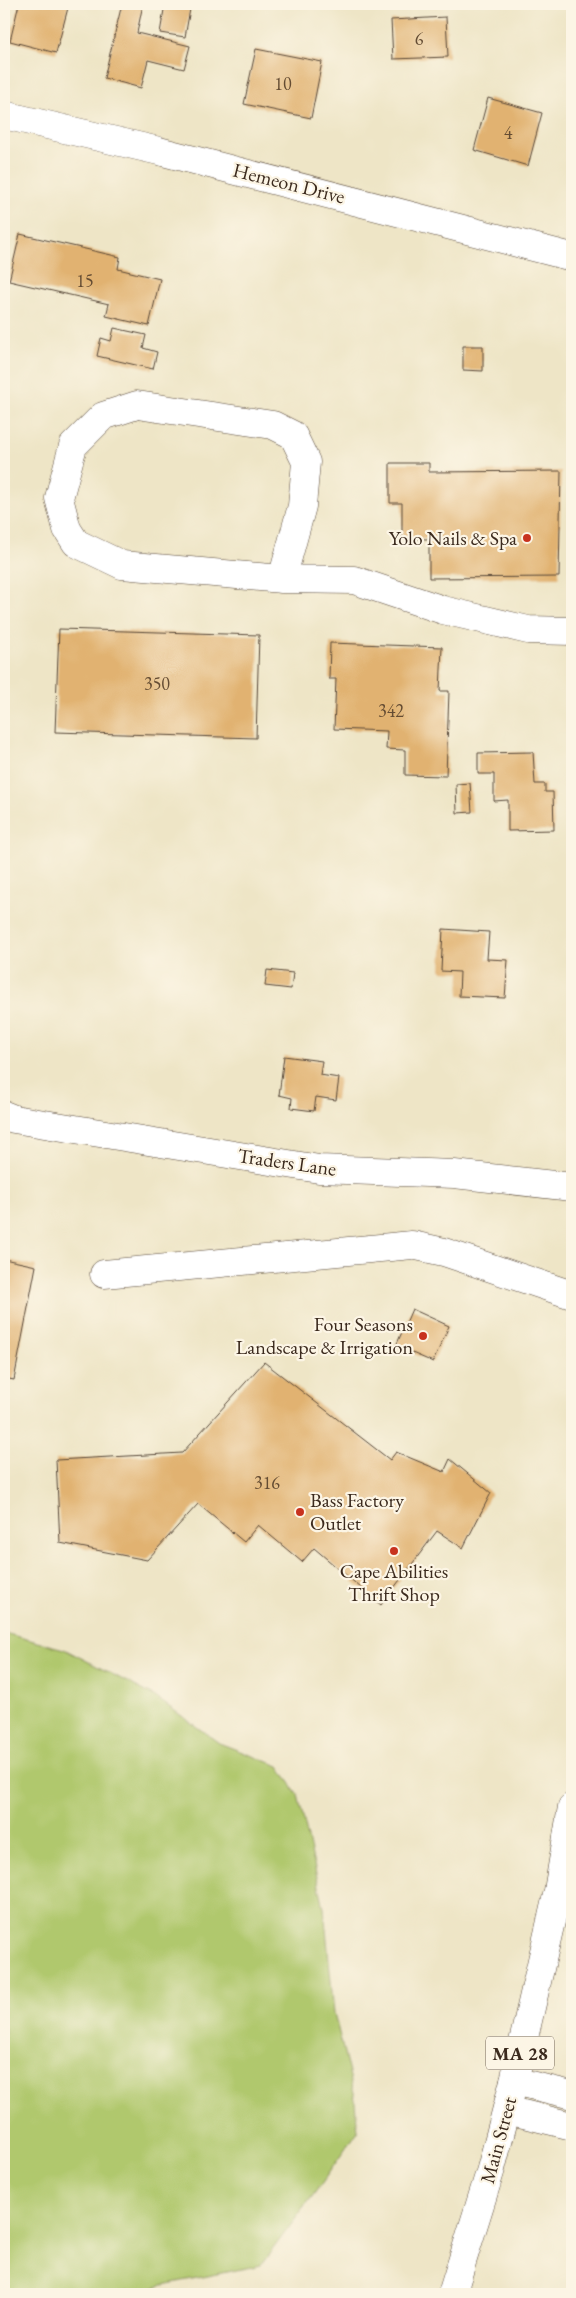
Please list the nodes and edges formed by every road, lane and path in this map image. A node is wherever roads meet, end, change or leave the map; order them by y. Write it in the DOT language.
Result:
graph roads {
  1 [pos="4,115"];
  2 [pos="572,257"];
  3 [pos="282,579"];
  4 [pos="572,631"];
  5 [pos="4,1115"];
  6 [pos="572,1187"];
  7 [pos="104,1274"];
  8 [pos="572,1295"];
  9 [pos="572,1807"];
  10 [pos="514,2081"];
  11 [pos="572,2095"];
  12 [pos="507,2110"];
  13 [pos="572,2126"];
  14 [pos="452,2294"];
  1 -- 2 [label="street, Hemeon Drive"];
  3 -- 3 [label="street"];
  3 -- 4 [label="street"];
  5 -- 6 [label="street, Traders Lane"];
  7 -- 8 [label="street"];
  9 -- 10 [label="street, Main Street / MA 28"];
  10 -- 11 [label="street"];
  10 -- 12 [label="street, Main Street / MA 28"];
  12 -- 13 [label="street"];
  12 -- 14 [label="street, Main Street / MA 28"];
}
